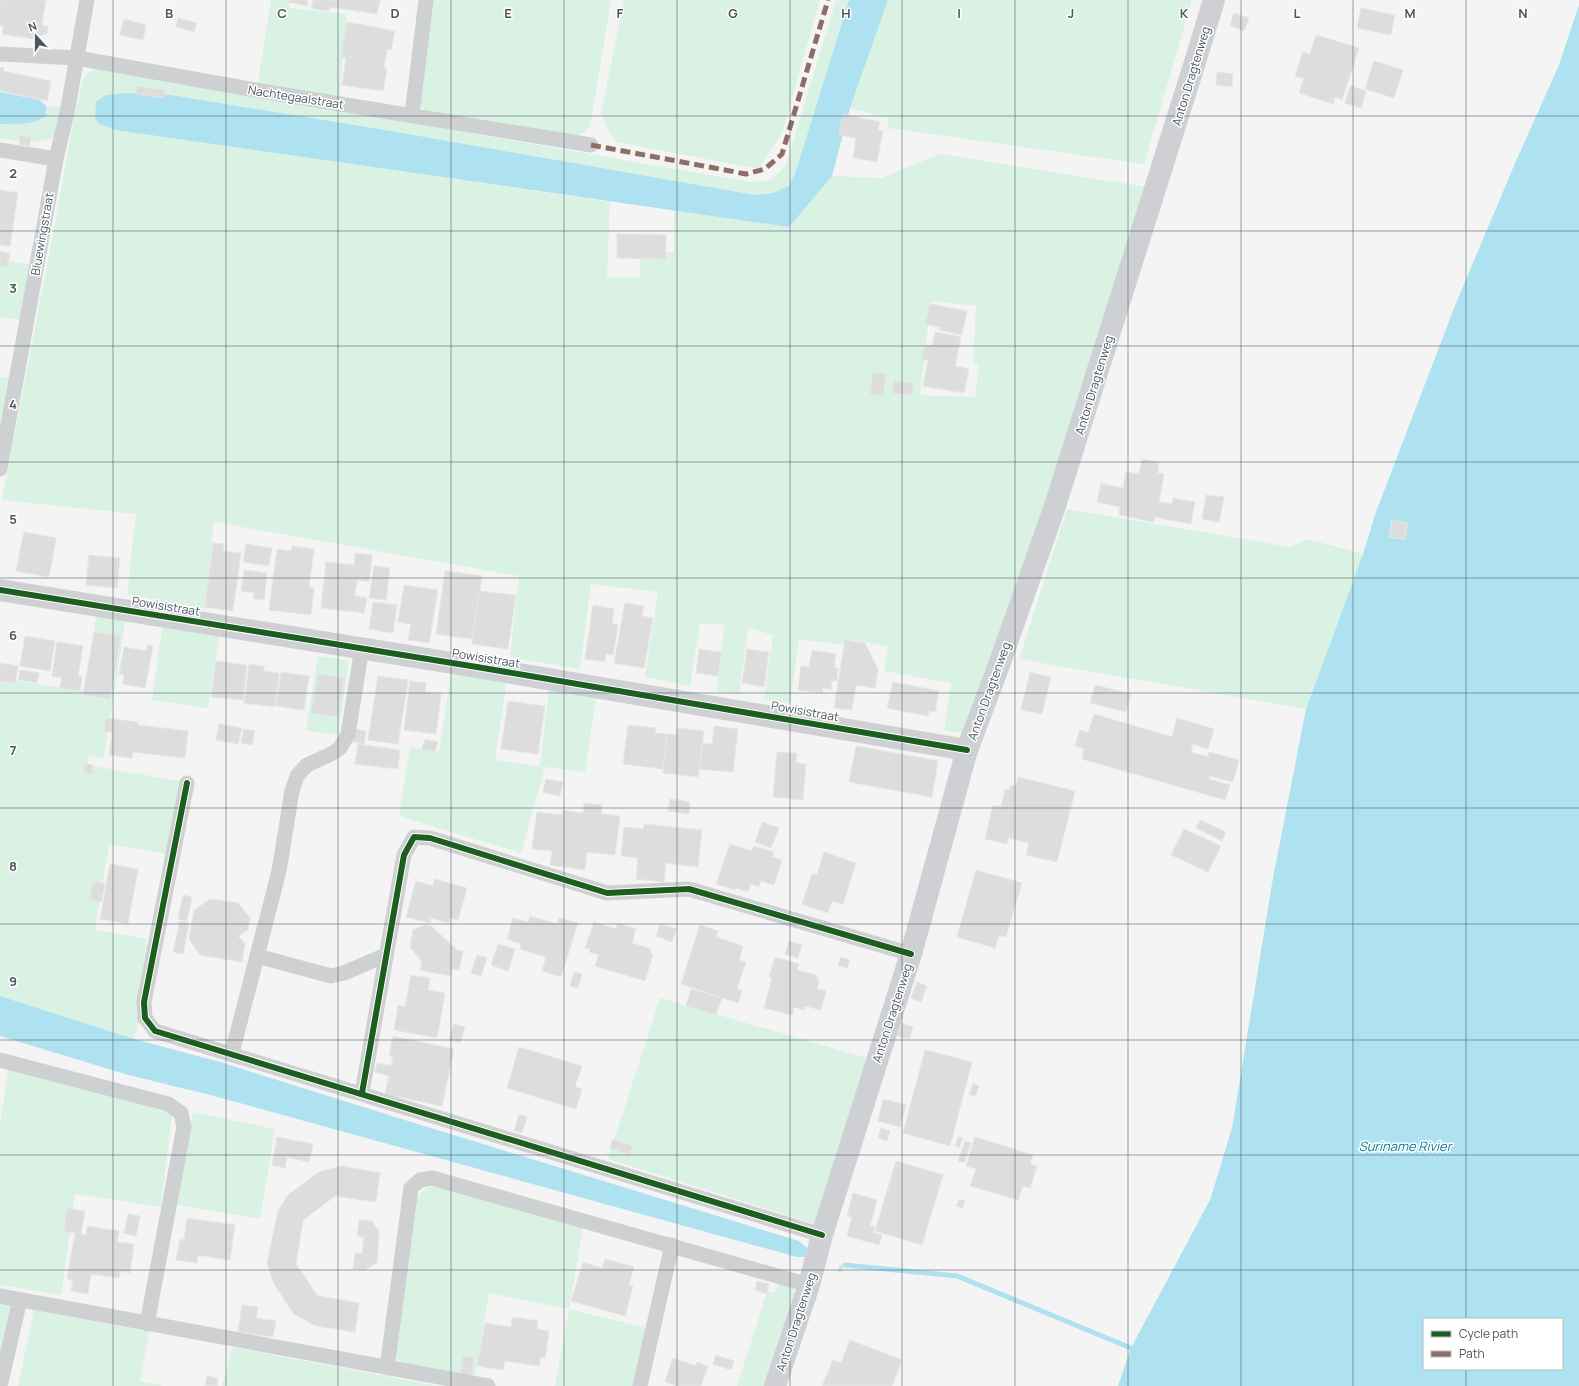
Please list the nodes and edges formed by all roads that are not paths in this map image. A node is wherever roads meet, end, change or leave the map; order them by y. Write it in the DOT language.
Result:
graph roads {
  1 [pos="87,0"];
  2 [pos="426,0"];
  3 [pos="1214,0"];
  4 [pos="0,54"];
  5 [pos="77,58"];
  6 [pos="412,115"];
  7 [pos="591,145"];
  8 [pos="0,150"];
  9 [pos="56,159"];
  10 [pos="0,470"];
  11 [pos="0,590"];
  12 [pos="362,648"];
  13 [pos="968,750"];
  14 [pos="187,783"];
  15 [pos="386,954"];
  16 [pos="911,954"];
  17 [pos="257,956"];
  18 [pos="232,1053"];
  19 [pos="0,1060"];
  20 [pos="362,1093"];
  21 [pos="822,1235"];
  22 [pos="672,1245"];
  23 [pos="809,1285"];
  24 [pos="0,1296"];
  25 [pos="20,1300"];
  26 [pos="147,1324"];
  27 [pos="387,1368"];
  28 [pos="0,1386"];
  29 [pos="488,1386"];
  30 [pos="640,1386"];
  31 [pos="775,1386"];
  1 -- 5 [label="street, Bluewingstraat"];
  2 -- 6 [label="street"];
  3 -- 13 [label="main road, Anton Dragtenweg"];
  4 -- 5 [label="street, Nachtegaalstraat"];
  5 -- 6 [label="street, Nachtegaalstraat"];
  5 -- 9 [label="street, Bluewingstraat"];
  6 -- 7 [label="street, Nachtegaalstraat"];
  8 -- 9 [label="street"];
  9 -- 10 [label="street, Bluewingstraat"];
  11 -- 12 [label="main road, Powisistraat"];
  12 -- 13 [label="main road, Powisistraat"];
  12 -- 17 [label="street"];
  13 -- 16 [label="main road, Anton Dragtenweg"];
  14 -- 18 [label="street"];
  15 -- 16 [label="street"];
  15 -- 17 [label="street"];
  15 -- 20 [label="street"];
  16 -- 21 [label="main road, Anton Dragtenweg"];
  17 -- 18 [label="street"];
  18 -- 20 [label="street"];
  19 -- 26 [label="street"];
  20 -- 21 [label="street"];
  21 -- 23 [label="main road, Anton Dragtenweg"];
  22 -- 23 [label="street"];
  22 -- 27 [label="street"];
  22 -- 30 [label="street"];
  23 -- 31 [label="main road, Anton Dragtenweg"];
  24 -- 25 [label="street"];
  25 -- 26 [label="street"];
  25 -- 28 [label="street"];
  26 -- 27 [label="street"];
  27 -- 29 [label="street"];
}
